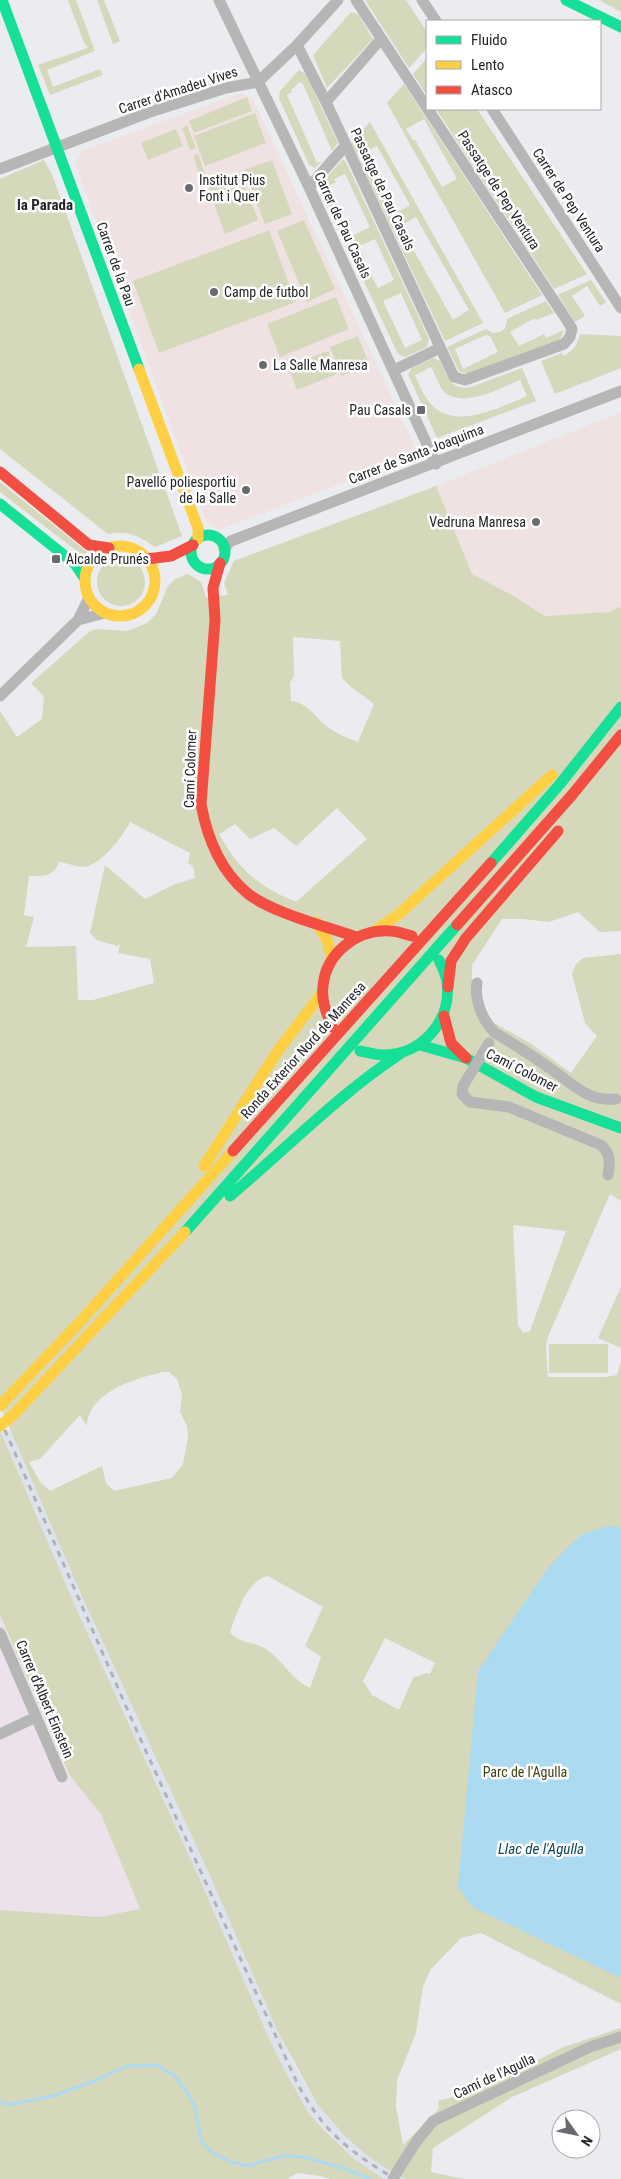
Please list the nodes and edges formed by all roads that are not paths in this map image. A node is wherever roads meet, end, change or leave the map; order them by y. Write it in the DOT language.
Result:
graph roads {
  1 [pos="2,0"];
  2 [pos="219,0"];
  3 [pos="338,0"];
  4 [pos="356,0"];
  5 [pos="422,0"];
  6 [pos="566,0"];
  7 [pos="433,11"];
  8 [pos="621,26"];
  9 [pos="381,39"];
  10 [pos="297,45"];
  11 [pos="258,82"];
  12 [pos="326,102"];
  13 [pos="426,107"];
  14 [pos="428,110"];
  15 [pos="493,110"];
  16 [pos="346,145"];
  17 [pos="58,148"];
  18 [pos="0,169"];
  19 [pos="309,187"];
  20 [pos="619,303"];
  21 [pos="440,348"];
  22 [pos="394,370"];
  23 [pos="621,391"];
  24 [pos="436,464"];
  25 [pos="0,472"];
  26 [pos="0,505"];
  27 [pos="195,542"];
  28 [pos="109,548"];
  29 [pos="224,549"];
  30 [pos="147,559"];
  31 [pos="220,563"];
  32 [pos="198,565"];
  33 [pos="85,578"];
  34 [pos="155,581"];
  35 [pos="213,588"];
  36 [pos="89,598"];
  37 [pos="105,613"];
  38 [pos="78,620"];
  39 [pos="0,696"];
  40 [pos="621,707"];
  41 [pos="613,719"];
  42 [pos="621,736"];
  43 [pos="316,922"];
  44 [pos="376,930"];
  45 [pos="412,936"];
  46 [pos="356,937"];
  47 [pos="332,959"];
  48 [pos="439,960"];
  49 [pos="476,983"];
  50 [pos="448,987"];
  51 [pos="322,993"];
  52 [pos="444,1016"];
  53 [pos="332,1027"];
  54 [pos="492,1038"];
  55 [pos="420,1045"];
  56 [pos="360,1051"];
  57 [pos="400,1054"];
  58 [pos="466,1058"];
  59 [pos="616,1098"];
  60 [pos="621,1128"];
  61 [pos="608,1175"];
  62 [pos="185,1232"];
  63 [pos="140,1254"];
  64 [pos="4,1402"];
  65 [pos="0,1426"];
  66 [pos="0,1632"];
  67 [pos="36,1717"];
  68 [pos="0,1734"];
  69 [pos="62,1777"];
  70 [pos="621,2037"];
  71 [pos="393,2179"];
  1 -- 17 [label="main road, Carrer de la Pau"];
  2 -- 11 [label="street, Carrer de Pau Casals"];
  3 -- 10 [label="street, Carrer d'Amadeu Vives"];
  4 -- 9 [label="street, Passatge de Pep Ventura"];
  5 -- 7 [label="street"];
  6 -- 8 [label="main road"];
  9 -- 12 [label="street"];
  9 -- 13 [label="street, Passatge de Pep Ventura"];
  10 -- 11 [label="street, Carrer d'Amadeu Vives"];
  10 -- 12 [label="street, Passatge de Pau Casals"];
  11 -- 17 [label="street, Carrer d'Amadeu Vives"];
  11 -- 19 [label="street, Carrer de Pau Casals"];
  12 -- 16 [label="street, Passatge de Pau Casals"];
  14 -- 21 [label="street, Passatge de Pep Ventura"];
  15 -- 20 [label="street, Carrer de Pep Ventura"];
  16 -- 19 [label="street"];
  16 -- 21 [label="street, Passatge de Pau Casals"];
  17 -- 18 [label="street, Carrer d'Amadeu Vives"];
  17 -- 27 [label="main road, Carrer de la Pau"];
  19 -- 22 [label="street, Carrer de Pau Casals"];
  21 -- 22 [label="street"];
  22 -- 24 [label="street, Carrer de Pau Casals"];
  23 -- 24 [label="street, Carrer de Santa Joaquima"];
  24 -- 29 [label="street, Carrer de Santa Joaquima"];
  25 -- 28 [label="main road"];
  26 -- 33 [label="main road"];
  27 -- 29 [label="main road"];
  27 -- 30 [label="main road"];
  27 -- 32 [label="main road"];
  28 -- 30 [label="main road"];
  28 -- 33 [label="main road"];
  29 -- 31 [label="main road"];
  30 -- 34 [label="main road"];
  31 -- 32 [label="main road"];
  31 -- 35 [label="main road, Camí Colomer"];
  32 -- 34 [label="main road"];
  32 -- 35 [label="main road, Camí Colomer"];
  33 -- 36 [label="main road"];
  34 -- 37 [label="main road"];
  35 -- 43 [label="main road, Camí Colomer"];
  36 -- 37 [label="main road"];
  36 -- 38 [label="street"];
  37 -- 38 [label="street"];
  38 -- 39 [label="street"];
  40 -- 41 [label="main road, Ronda Exterior Nord de Manresa"];
  41 -- 44 [label="main road"];
  41 -- 63 [label="main road, Ronda Exterior Nord de Manresa"];
  42 -- 50 [label="main road"];
  42 -- 62 [label="main road"];
  43 -- 46 [label="main road, Camí Colomer"];
  43 -- 47 [label="main road"];
  44 -- 45 [label="main road"];
  44 -- 46 [label="main road"];
  46 -- 47 [label="main road"];
  47 -- 51 [label="main road"];
  48 -- 50 [label="main road"];
  49 -- 54 [label="street"];
  50 -- 52 [label="main road"];
  51 -- 53 [label="main road"];
  51 -- 63 [label="main road"];
  52 -- 55 [label="main road"];
  52 -- 58 [label="main road, Camí Colomer"];
  54 -- 59 [label="street"];
  54 -- 61 [label="street, bridge"];
  55 -- 57 [label="main road"];
  55 -- 58 [label="main road, Camí Colomer"];
  56 -- 57 [label="main road"];
  57 -- 62 [label="main road"];
  58 -- 60 [label="main road, Camí Colomer"];
  62 -- 65 [label="main road, bridge"];
  63 -- 64 [label="main road, Ronda Exterior Nord de Manresa"];
  66 -- 67 [label="street, Carrer d'Albert Einstein"];
  67 -- 68 [label="street"];
  67 -- 69 [label="street, Carrer d'Albert Einstein"];
  70 -- 71 [label="street, Camí de l'Agulla, bridge"];
}
